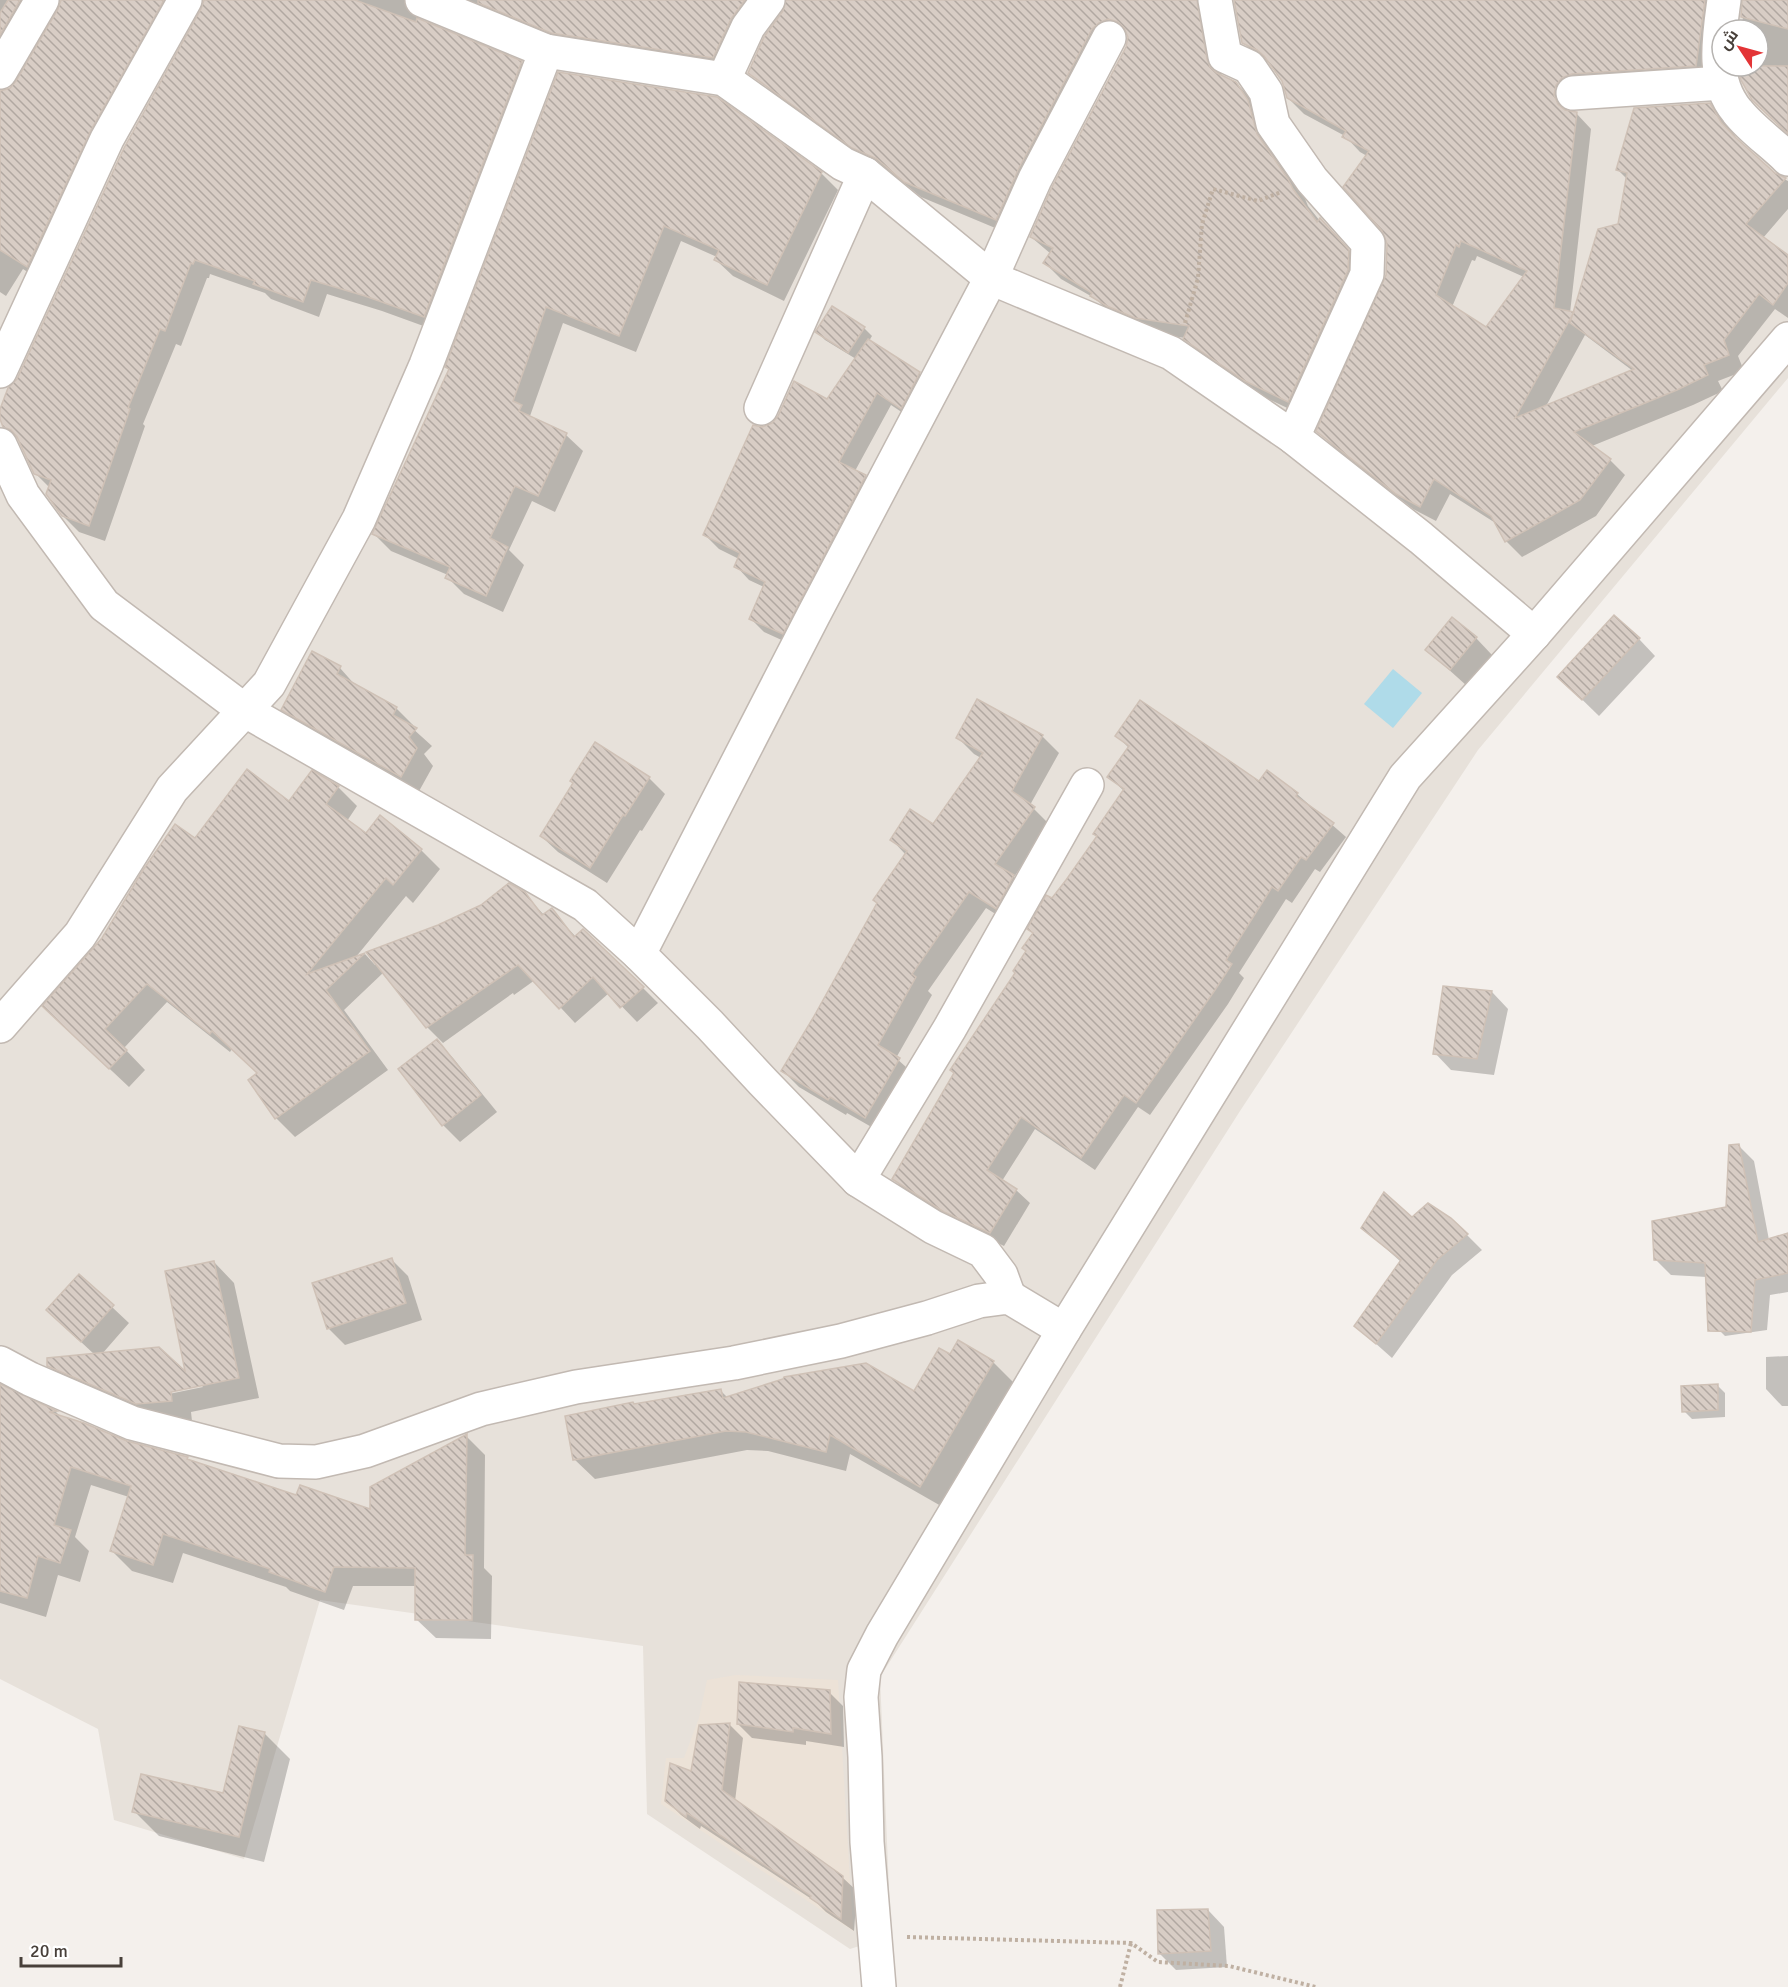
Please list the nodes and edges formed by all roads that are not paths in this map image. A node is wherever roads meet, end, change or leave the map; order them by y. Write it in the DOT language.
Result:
graph roads {
  1 [pos="42,0"];
  2 [pos="184,0"];
  3 [pos="422,0"];
  4 [pos="768,0"];
  5 [pos="1215,0"];
  6 [pos="1724,0"];
  7 [pos="1109,38"];
  8 [pos="546,51"];
  9 [pos="0,72"];
  10 [pos="724,79"];
  11 [pos="1722,82"];
  12 [pos="1573,93"];
  13 [pos="1788,159"];
  14 [pos="865,174"];
  15 [pos="991,278"];
  16 [pos="1788,339"];
  17 [pos="0,371"];
  18 [pos="761,408"];
  19 [pos="1293,437"];
  20 [pos="0,445"];
  21 [pos="1534,634"];
  22 [pos="244,710"];
  23 [pos="1087,785"];
  24 [pos="639,954"];
  25 [pos="0,1026"];
  26 [pos="858,1180"];
  27 [pos="1009,1297"];
  28 [pos="1064,1330"];
  29 [pos="0,1363"];
  30 [pos="879,1987"];
  1 -- 9 [label="street"];
  2 -- 17 [label="street"];
  3 -- 8 [label="street"];
  4 -- 10 [label="street"];
  5 -- 19 [label="street"];
  6 -- 11 [label="street"];
  7 -- 15 [label="street"];
  8 -- 10 [label="street"];
  8 -- 22 [label="street"];
  10 -- 14 [label="street"];
  11 -- 12 [label="street"];
  11 -- 13 [label="street"];
  14 -- 15 [label="street"];
  14 -- 18 [label="street"];
  15 -- 19 [label="street"];
  15 -- 24 [label="street"];
  16 -- 21 [label="street"];
  19 -- 21 [label="street"];
  20 -- 22 [label="street"];
  21 -- 28 [label="street"];
  22 -- 24 [label="street"];
  22 -- 25 [label="street"];
  23 -- 26 [label="street"];
  24 -- 26 [label="street"];
  26 -- 27 [label="street"];
  27 -- 28 [label="street"];
  27 -- 29 [label="street"];
  28 -- 30 [label="street"];
}
